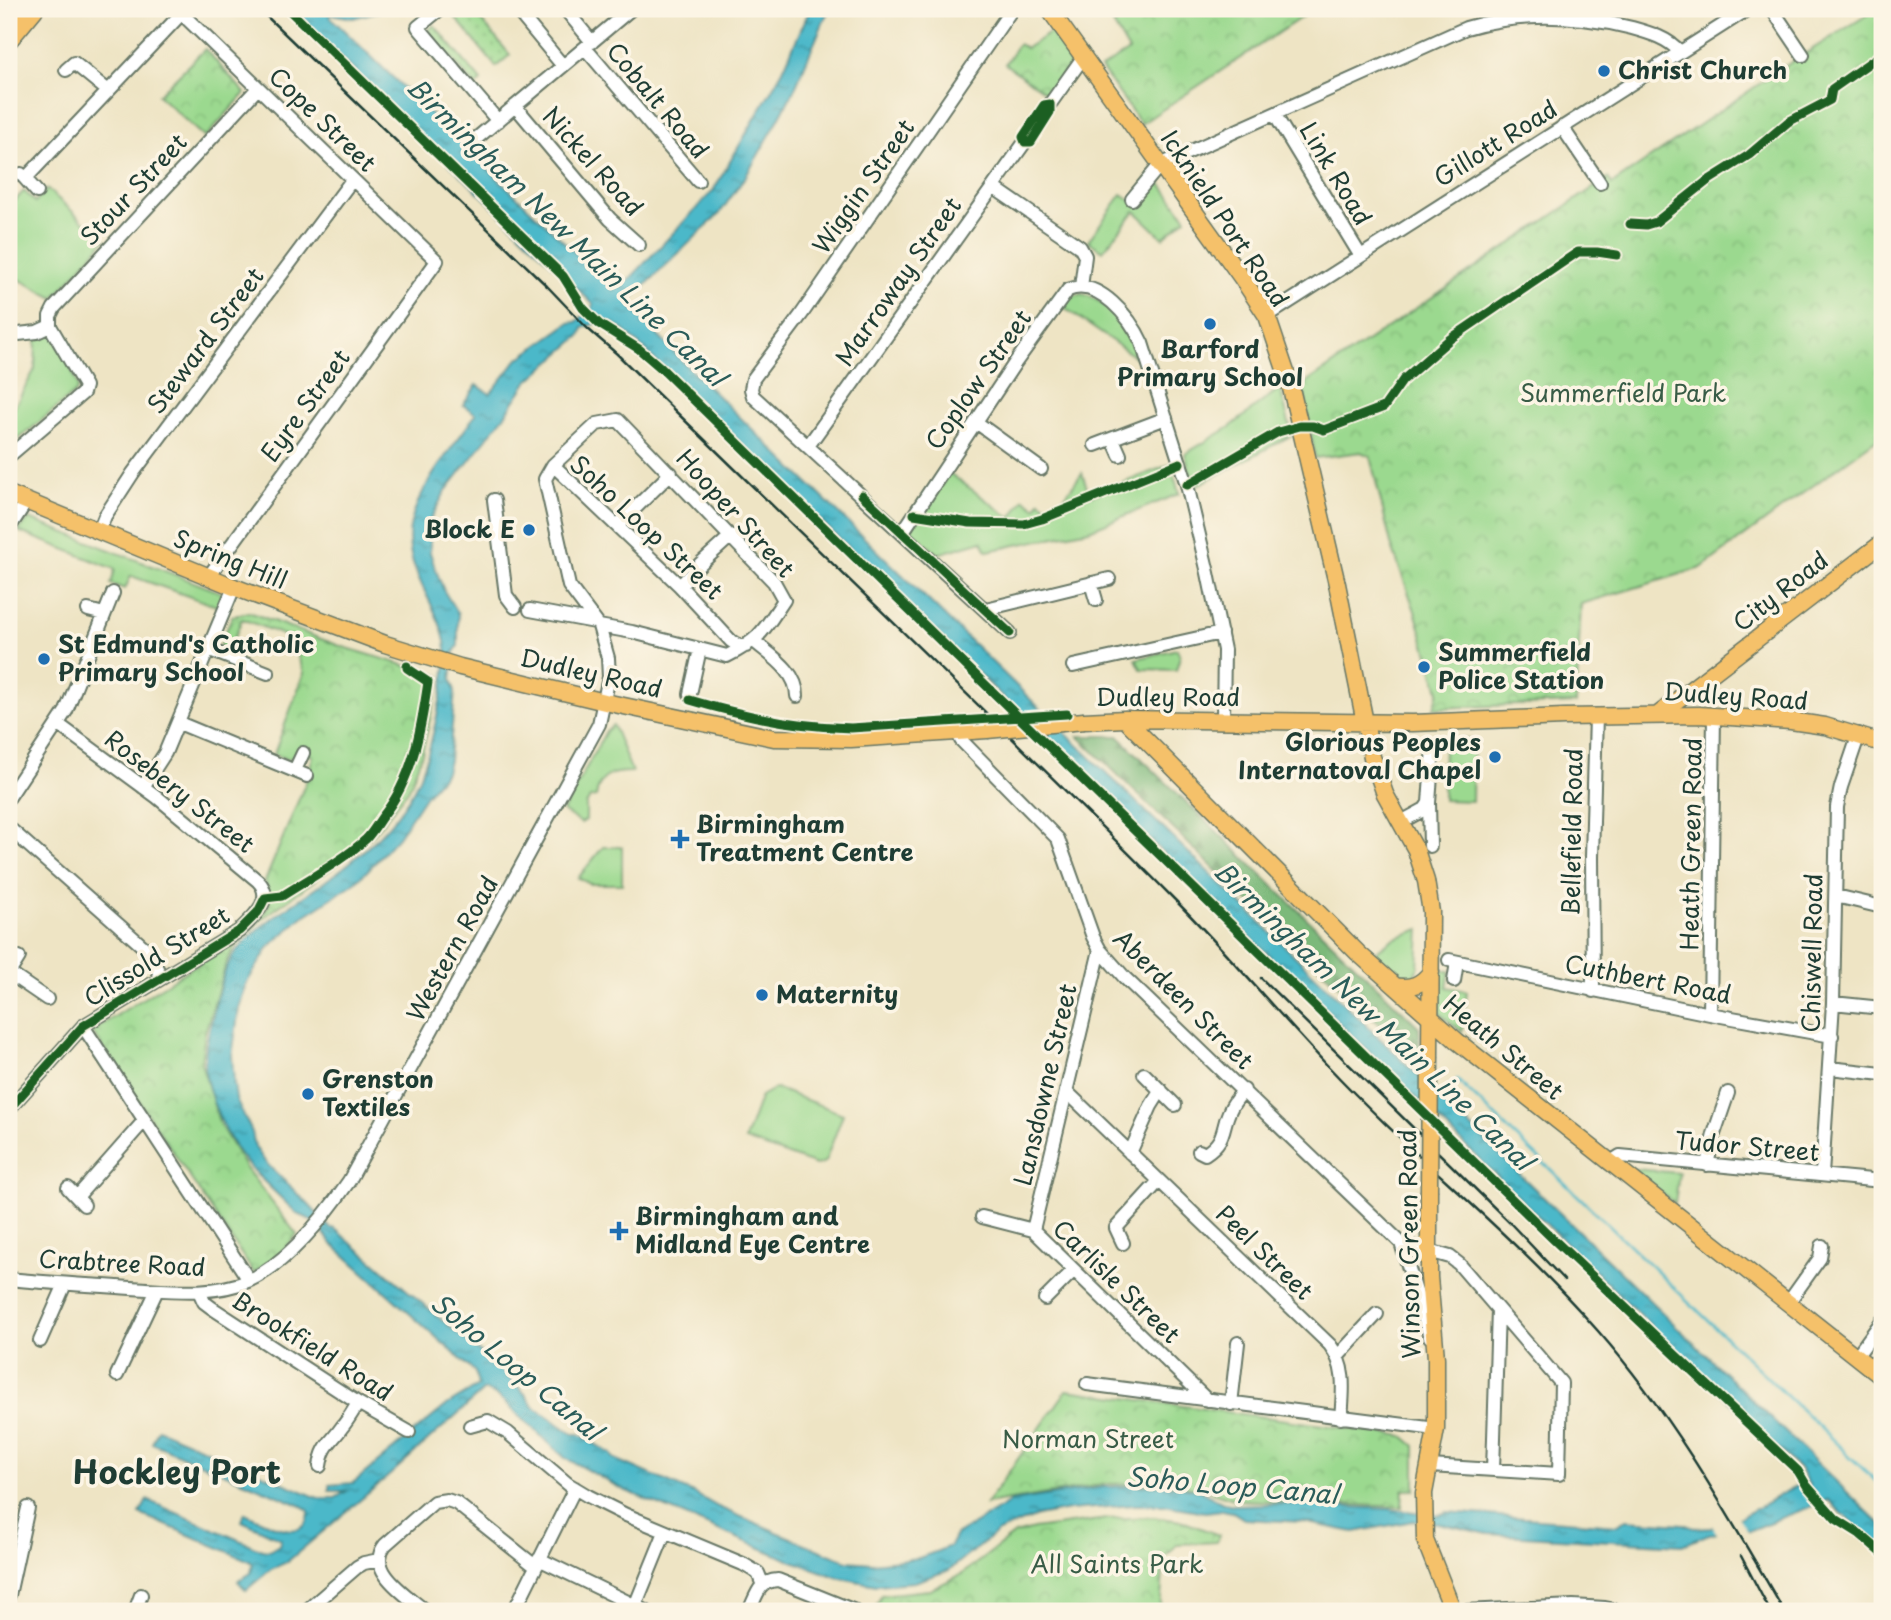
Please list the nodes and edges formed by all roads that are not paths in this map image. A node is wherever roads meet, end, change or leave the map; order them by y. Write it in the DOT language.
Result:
graph roads {
  1 [pos="34,9"];
  2 [pos="440,9"];
  3 [pos="516,9"];
  4 [pos="565,9"];
  5 [pos="631,9"];
  6 [pos="1012,9"];
  7 [pos="1049,9"];
  8 [pos="1748,9"];
  9 [pos="1772,9"];
  10 [pos="180,11"];
  11 [pos="9,39"];
  12 [pos="589,45"];
  13 [pos="1680,52"];
  14 [pos="1803,55"];
  15 [pos="1084,56"];
  16 [pos="563,66"];
  17 [pos="66,70"];
  18 [pos="258,88"];
  19 [pos="107,90"];
  20 [pos="1050,104"];
  21 [pos="515,106"];
  22 [pos="1275,115"];
  23 [pos="498,121"];
  24 [pos="1562,127"];
  25 [pos="1025,142"];
  26 [pos="471,143"];
  27 [pos="1160,164"];
  28 [pos="352,180"];
  29 [pos="698,181"];
  30 [pos="1600,183"];
  31 [pos="993,187"];
  32 [pos="37,192"];
  33 [pos="1132,199"];
  34 [pos="1095,244"];
  35 [pos="639,245"];
  36 [pos="1360,255"];
  37 [pos="1085,256"];
  38 [pos="437,261"];
  39 [pos="1081,287"];
  40 [pos="1267,316"];
  41 [pos="50,326"];
  42 [pos="9,335"];
  43 [pos="1166,418"];
  44 [pos="976,422"];
  45 [pos="1113,439"];
  46 [pos="1096,445"];
  47 [pos="808,446"];
  48 [pos="1120,455"];
  49 [pos="9,456"];
  50 [pos="553,465"];
  51 [pos="1041,469"];
  52 [pos="671,473"];
  53 [pos="9,494"];
  54 [pos="494,500"];
  55 [pos="26,502"];
  56 [pos="618,525"];
  57 [pos="9,528"];
  58 [pos="99,531"];
  59 [pos="902,533"];
  60 [pos="731,536"];
  61 [pos="1882,543"];
  62 [pos="209,576"];
  63 [pos="1109,579"];
  64 [pos="1091,583"];
  65 [pos="680,586"];
  66 [pos="234,587"];
  67 [pos="113,593"];
  68 [pos="1096,600"];
  69 [pos="515,607"];
  70 [pos="986,609"];
  71 [pos="88,610"];
  72 [pos="530,610"];
  73 [pos="104,614"];
  74 [pos="597,624"];
  75 [pos="1010,632"];
  76 [pos="1221,633"];
  77 [pos="750,644"];
  78 [pos="700,649"];
  79 [pos="210,650"];
  80 [pos="1073,666"];
  81 [pos="460,667"];
  82 [pos="268,673"];
  83 [pos="1708,677"];
  84 [pos="690,694"];
  85 [pos="797,696"];
  86 [pos="605,702"];
  87 [pos="1659,714"];
  88 [pos="1706,715"];
  89 [pos="1596,716"];
  90 [pos="1125,719"];
  91 [pos="1223,720"];
  92 [pos="179,723"];
  93 [pos="1365,724"];
  94 [pos="59,725"];
  95 [pos="958,733"];
  96 [pos="1859,734"];
  97 [pos="1882,743"];
  98 [pos="1433,747"];
  99 [pos="303,753"];
  100 [pos="143,787"];
  101 [pos="9,797"];
  102 [pos="1429,803"];
  103 [pos="1401,822"];
  104 [pos="9,828"];
  105 [pos="1430,846"];
  106 [pos="1836,896"];
  107 [pos="265,898"];
  108 [pos="1882,907"];
  109 [pos="1100,950"];
  110 [pos="19,957"];
  111 [pos="1431,972"];
  112 [pos="162,978"];
  113 [pos="1454,981"];
  114 [pos="1395,986"];
  115 [pos="1593,990"];
  116 [pos="47,999"];
  117 [pos="1833,1003"];
  118 [pos="1882,1008"];
  119 [pos="1710,1014"];
  120 [pos="1431,1017"];
  121 [pos="83,1026"];
  122 [pos="1832,1035"];
  123 [pos="1830,1069"];
  124 [pos="1144,1074"];
  125 [pos="1882,1074"];
  126 [pos="1161,1090"];
  127 [pos="1244,1090"];
  128 [pos="1066,1091"];
  129 [pos="1728,1093"];
  130 [pos="1175,1105"];
  131 [pos="1723,1107"];
  132 [pos="9,1108"];
  133 [pos="1737,1113"];
  134 [pos="144,1121"];
  135 [pos="1199,1151"];
  136 [pos="1130,1153"];
  137 [pos="1609,1163"];
  138 [pos="1707,1165"];
  139 [pos="1822,1175"];
  140 [pos="1159,1181"];
  141 [pos="1882,1181"];
  142 [pos="77,1197"];
  143 [pos="982,1217"];
  144 [pos="1033,1230"];
  145 [pos="301,1240"];
  146 [pos="1123,1243"];
  147 [pos="1401,1243"];
  148 [pos="1428,1251"];
  149 [pos="1833,1262"];
  150 [pos="1074,1270"];
  151 [pos="9,1279"];
  152 [pos="249,1280"];
  153 [pos="65,1284"];
  154 [pos="156,1290"];
  155 [pos="199,1292"];
  156 [pos="1045,1299"];
  157 [pos="1788,1303"];
  158 [pos="1498,1310"];
  159 [pos="1377,1314"];
  160 [pos="1882,1321"];
  161 [pos="38,1335"];
  162 [pos="1238,1343"];
  163 [pos="1338,1356"];
  164 [pos="1436,1357"];
  165 [pos="1856,1357"];
  166 [pos="117,1375"];
  167 [pos="1882,1377"];
  168 [pos="1087,1384"];
  169 [pos="1207,1400"];
  170 [pos="358,1403"];
  171 [pos="1231,1404"];
  172 [pos="1341,1418"];
  173 [pos="470,1426"];
  174 [pos="1436,1429"];
  175 [pos="409,1432"];
  176 [pos="320,1466"];
  177 [pos="1430,1466"];
  178 [pos="1493,1471"];
  179 [pos="575,1488"];
  180 [pos="28,1508"];
  181 [pos="665,1532"];
  182 [pos="379,1560"];
  183 [pos="537,1562"];
  184 [pos="762,1583"];
  185 [pos="9,1595"];
  186 [pos="141,1595"];
  187 [pos="640,1609"];
  188 [pos="135,1611"];
  189 [pos="306,1611"];
  190 [pos="425,1611"];
  191 [pos="514,1611"];
  192 [pos="749,1611"];
  193 [pos="855,1611"];
  194 [pos="1453,1611"];
  195 [pos="1465,1611"];
  196 [pos="1619,1611"];
  1 -- 11 [label="highway"];
  2 -- 23 [label="street"];
  3 -- 16 [label="street"];
  4 -- 12 [label="street, Cobalt Road"];
  5 -- 12 [label="street"];
  6 -- 47 [label="street, Wiggin Street"];
  7 -- 15 [label="main road, Icknield Port Road"];
  8 -- 13 [label="street, Gillott Road"];
  9 -- 14 [label="street"];
  10 -- 18 [label="street, Cope Street"];
  10 -- 19 [label="street"];
  12 -- 16 [label="street"];
  12 -- 29 [label="street, Cobalt Road"];
  13 -- 22 [label="street"];
  13 -- 24 [label="street, Gillott Road"];
  15 -- 20 [label="street"];
  15 -- 27 [label="main road, Icknield Port Road"];
  16 -- 21 [label="street"];
  17 -- 19 [label="street"];
  18 -- 28 [label="street, Cope Street"];
  18 -- 41 [label="street, Stour Street"];
  19 -- 32 [label="street"];
  21 -- 23 [label="street"];
  21 -- 35 [label="street, Nickel Road"];
  22 -- 27 [label="street"];
  22 -- 36 [label="street, Link Road"];
  23 -- 26 [label="street"];
  24 -- 30 [label="street"];
  24 -- 36 [label="street, Gillott Road"];
  25 -- 31 [label="street, Marroway Street"];
  27 -- 33 [label="street"];
  27 -- 40 [label="main road, Icknield Port Road"];
  28 -- 38 [label="street, Cope Street"];
  28 -- 58 [label="street, Steward Street"];
  31 -- 37 [label="street"];
  31 -- 47 [label="street, Marroway Street"];
  34 -- 37 [label="street"];
  36 -- 40 [label="street, Gillott Road"];
  37 -- 39 [label="street"];
  38 -- 62 [label="street, Eyre Street"];
  39 -- 43 [label="street"];
  39 -- 44 [label="street, Coplow Street"];
  40 -- 93 [label="main road, Icknield Port Road"];
  41 -- 42 [label="street"];
  41 -- 49 [label="street"];
  43 -- 45 [label="street"];
  43 -- 76 [label="street"];
  44 -- 51 [label="street"];
  44 -- 59 [label="street, Coplow Street"];
  45 -- 46 [label="street"];
  45 -- 48 [label="street"];
  47 -- 59 [label="street"];
  50 -- 52 [label="street, Hooper Street"];
  50 -- 56 [label="street, Soho Loop Street"];
  50 -- 74 [label="street, Soho Loop Street"];
  52 -- 56 [label="street"];
  52 -- 60 [label="street, Hooper Street"];
  53 -- 55 [label="main road, Spring Hill"];
  54 -- 69 [label="street"];
  55 -- 57 [label="street"];
  55 -- 58 [label="main road, Spring Hill"];
  56 -- 65 [label="street, Soho Loop Street"];
  58 -- 62 [label="main road, Spring Hill"];
  59 -- 70 [label="street"];
  60 -- 65 [label="street"];
  60 -- 77 [label="street, Hooper Street"];
  61 -- 83 [label="main road, City Road"];
  62 -- 66 [label="main road, Spring Hill"];
  63 -- 64 [label="street"];
  64 -- 68 [label="street"];
  64 -- 70 [label="street"];
  65 -- 77 [label="street, Soho Loop Street"];
  66 -- 79 [label="street"];
  66 -- 81 [label="main road, Spring Hill"];
  67 -- 73 [label="street"];
  70 -- 75 [label="street"];
  71 -- 73 [label="street"];
  72 -- 74 [label="street"];
  73 -- 94 [label="street"];
  74 -- 78 [label="street"];
  74 -- 86 [label="street, Western Road"];
  76 -- 80 [label="street"];
  76 -- 91 [label="street"];
  77 -- 78 [label="street"];
  77 -- 85 [label="street"];
  78 -- 84 [label="street"];
  79 -- 82 [label="street"];
  79 -- 92 [label="street"];
  81 -- 86 [label="main road, Dudley Road"];
  83 -- 87 [label="main road, City Road"];
  83 -- 88 [label="main road"];
  86 -- 95 [label="main road, Dudley Road"];
  86 -- 145 [label="street, Western Road"];
  87 -- 88 [label="main road, Dudley Road"];
  87 -- 89 [label="main road, Dudley Road"];
  88 -- 96 [label="main road, Dudley Road"];
  88 -- 119 [label="street, Heath Green Road"];
  89 -- 93 [label="main road, Dudley Road"];
  89 -- 115 [label="street, Bellefield Road"];
  90 -- 91 [label="main road, Dudley Road"];
  90 -- 95 [label="main road, Dudley Road, bridge"];
  90 -- 114 [label="main road, Heath Street"];
  91 -- 93 [label="main road, Dudley Road"];
  92 -- 99 [label="street"];
  92 -- 100 [label="street"];
  93 -- 103 [label="main road, Winson Green Road"];
  94 -- 100 [label="street, Rosebery Street"];
  94 -- 101 [label="street"];
  95 -- 109 [label="street, Aberdeen Street"];
  96 -- 97 [label="main road, Dudley Road"];
  96 -- 106 [label="street, Chiswell Road"];
  98 -- 102 [label="street"];
  100 -- 107 [label="street, Rosebery Street"];
  102 -- 103 [label="street"];
  102 -- 105 [label="street"];
  103 -- 111 [label="main road, Winson Green Road"];
  104 -- 112 [label="street"];
  106 -- 108 [label="street"];
  106 -- 117 [label="street, Chiswell Road"];
  107 -- 112 [label="street, Clissold Street"];
  109 -- 127 [label="street, Aberdeen Street"];
  109 -- 128 [label="street, Lansdowne Street"];
  110 -- 116 [label="street"];
  111 -- 114 [label="main road"];
  111 -- 120 [label="main road, Winson Green Road"];
  112 -- 121 [label="street, Clissold Street"];
  113 -- 115 [label="street, Cuthbert Road"];
  114 -- 120 [label="main road, Heath Street"];
  115 -- 119 [label="street, Cuthbert Road"];
  117 -- 118 [label="street"];
  117 -- 122 [label="street, Chiswell Road"];
  119 -- 122 [label="street, Cuthbert Road"];
  120 -- 137 [label="main road, Heath Street"];
  120 -- 148 [label="main road, Winson Green Road, bridge"];
  121 -- 132 [label="street, Clissold Street"];
  121 -- 134 [label="street"];
  122 -- 123 [label="street, Chiswell Road"];
  123 -- 125 [label="street"];
  123 -- 139 [label="street, Chiswell Road"];
  124 -- 126 [label="street"];
  126 -- 130 [label="street"];
  126 -- 136 [label="street"];
  127 -- 135 [label="street, Aberdeen Street"];
  127 -- 147 [label="street, Aberdeen Street"];
  128 -- 136 [label="street, Peel Street"];
  128 -- 144 [label="street, Lansdowne Street"];
  129 -- 131 [label="street"];
  131 -- 133 [label="street"];
  131 -- 138 [label="street"];
  134 -- 142 [label="street"];
  134 -- 152 [label="street"];
  136 -- 140 [label="street, Peel Street"];
  137 -- 138 [label="street, Tudor Street"];
  137 -- 157 [label="main road, Heath Street"];
  138 -- 139 [label="street, Tudor Street"];
  139 -- 141 [label="street, Tudor Street"];
  140 -- 146 [label="street"];
  140 -- 163 [label="street, Peel Street"];
  143 -- 144 [label="street, Carlisle Street"];
  144 -- 150 [label="street, Carlisle Street"];
  145 -- 152 [label="street, Crabtree Road"];
  147 -- 148 [label="street, Aberdeen Street"];
  147 -- 164 [label="street"];
  148 -- 158 [label="street, Aberdeen Street"];
  148 -- 164 [label="main road, Winson Green Road"];
  149 -- 157 [label="street"];
  150 -- 156 [label="street"];
  150 -- 169 [label="street, Carlisle Street"];
  151 -- 153 [label="street, Crabtree Road"];
  152 -- 155 [label="street, Crabtree Road"];
  153 -- 154 [label="street, Crabtree Road"];
  153 -- 161 [label="street"];
  154 -- 155 [label="street, Crabtree Road"];
  154 -- 166 [label="street"];
  155 -- 170 [label="street, Brookfield Road"];
  157 -- 165 [label="main road, Heath Street"];
  158 -- 178 [label="street"];
  158 -- 178 [label="street, Aberdeen Street"];
  159 -- 163 [label="street"];
  160 -- 165 [label="street"];
  162 -- 171 [label="street"];
  163 -- 172 [label="street"];
  164 -- 174 [label="main road, Winson Green Road"];
  165 -- 167 [label="main road, Heath Street"];
  168 -- 169 [label="street"];
  169 -- 171 [label="street"];
  170 -- 175 [label="street, Brookfield Road"];
  170 -- 176 [label="street"];
  171 -- 172 [label="street"];
  172 -- 174 [label="street"];
  173 -- 179 [label="street"];
  174 -- 177 [label="main road, Winson Green Road"];
  177 -- 178 [label="street"];
  177 -- 194 [label="main road, Winson Green Road"];
  179 -- 181 [label="street"];
  179 -- 183 [label="street"];
  180 -- 185 [label="street"];
  181 -- 184 [label="street"];
  181 -- 187 [label="street"];
  182 -- 183 [label="street"];
  182 -- 189 [label="street"];
  182 -- 190 [label="street"];
  183 -- 187 [label="street"];
  183 -- 191 [label="street"];
  184 -- 192 [label="street"];
  184 -- 193 [label="street"];
  186 -- 188 [label="street"];
  195 -- 196 [label="street"];
}
